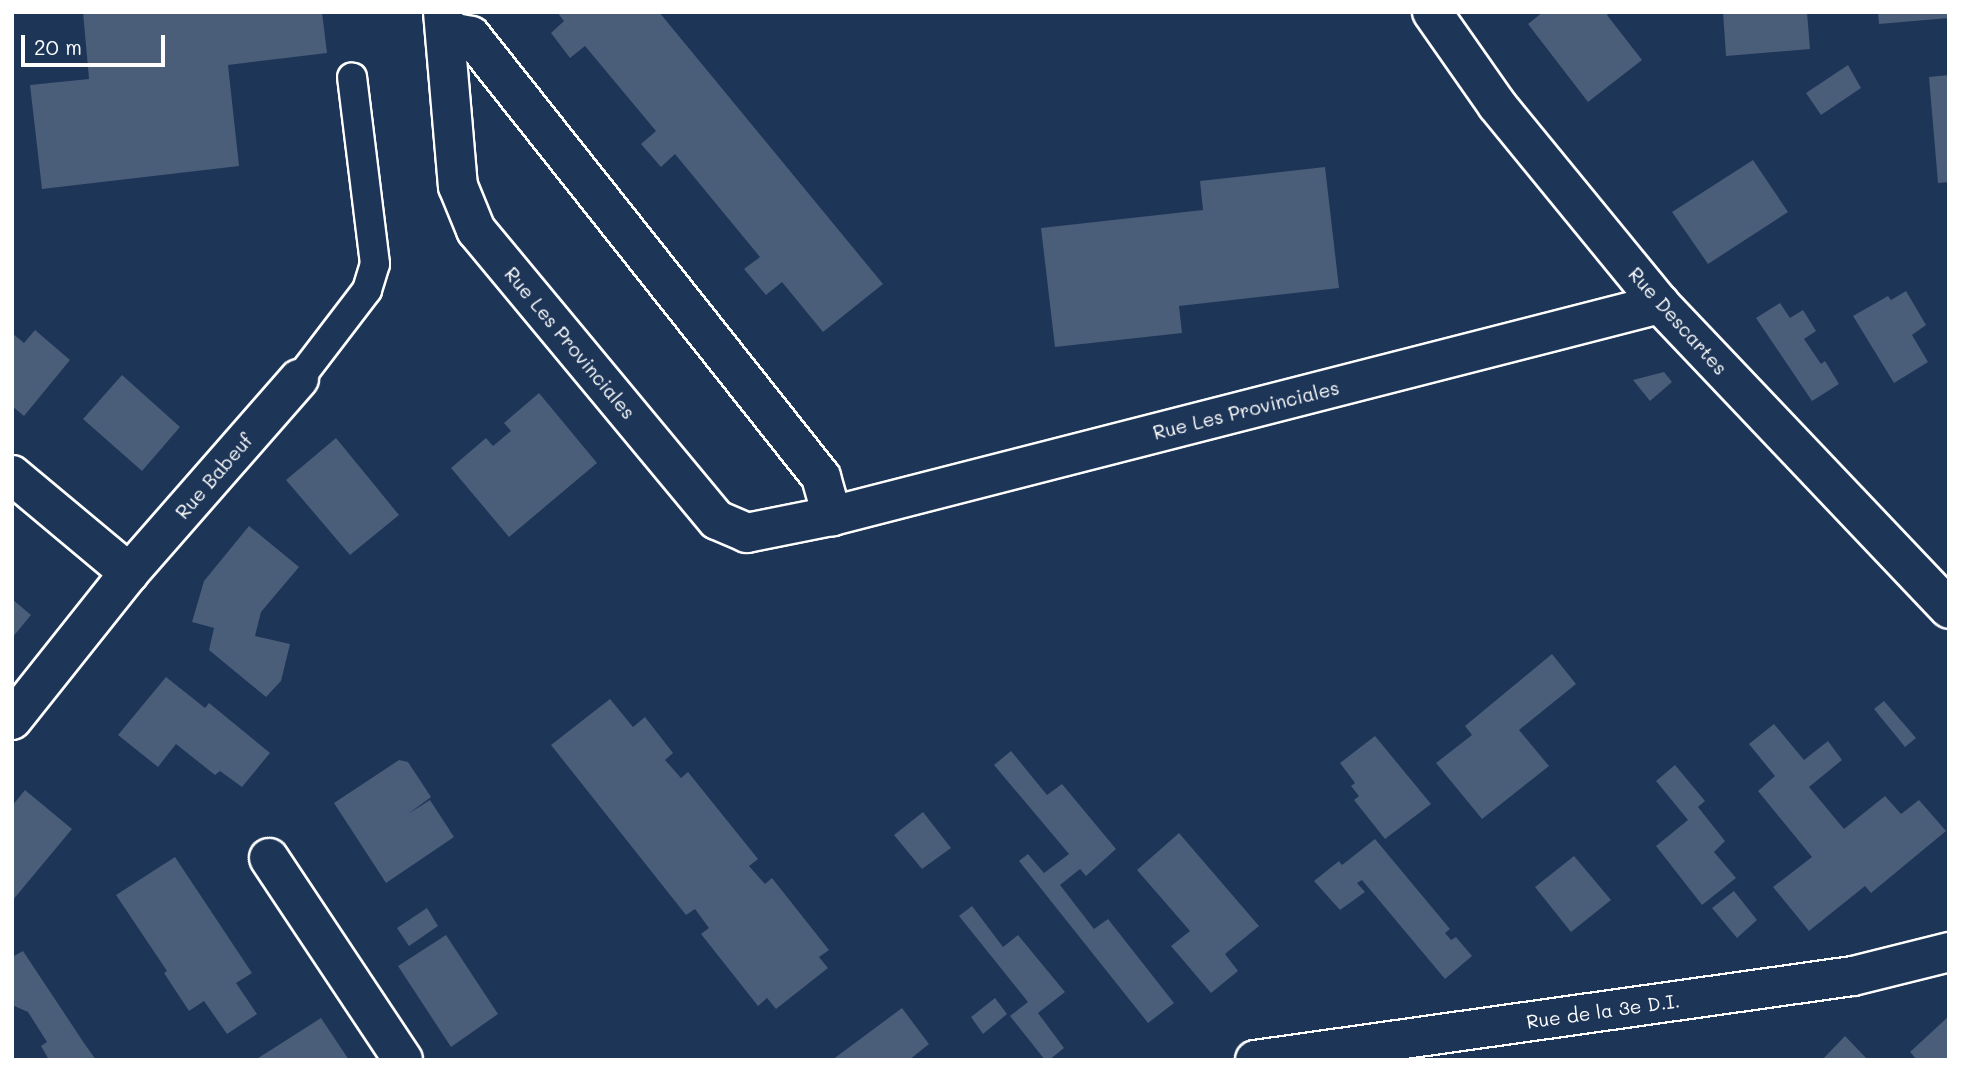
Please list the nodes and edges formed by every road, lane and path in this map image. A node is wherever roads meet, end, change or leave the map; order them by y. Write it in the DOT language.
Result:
graph roads {
  1 [pos="1433,12"];
  2 [pos="444,22"];
  3 [pos="352,77"];
  4 [pos="1660,304"];
  5 [pos="299,379"];
  6 [pos="12,475"];
  7 [pos="832,516"];
  8 [pos="129,573"];
  9 [pos="1949,609"];
  10 [pos="12,720"];
  11 [pos="269,858"];
  12 [pos="1949,952"];
  13 [pos="403,1060"];
  14 [pos="1255,1060"];
  1 -- 4 [label="street, Rue Descartes"];
  2 -- 7 [label="street, Rue Les Provinciales"];
  2 -- 7 [label="street, Rue Les Provinciales"];
  3 -- 5 [label="lane"];
  4 -- 7 [label="street, Rue Les Provinciales"];
  4 -- 9 [label="street, Rue Descartes"];
  5 -- 8 [label="street, Rue Babeuf"];
  6 -- 8 [label="street"];
  8 -- 10 [label="street, Rue Babeuf"];
  11 -- 13 [label="street"];
  12 -- 14 [label="street, Rue de la 3e D.I."];
}
